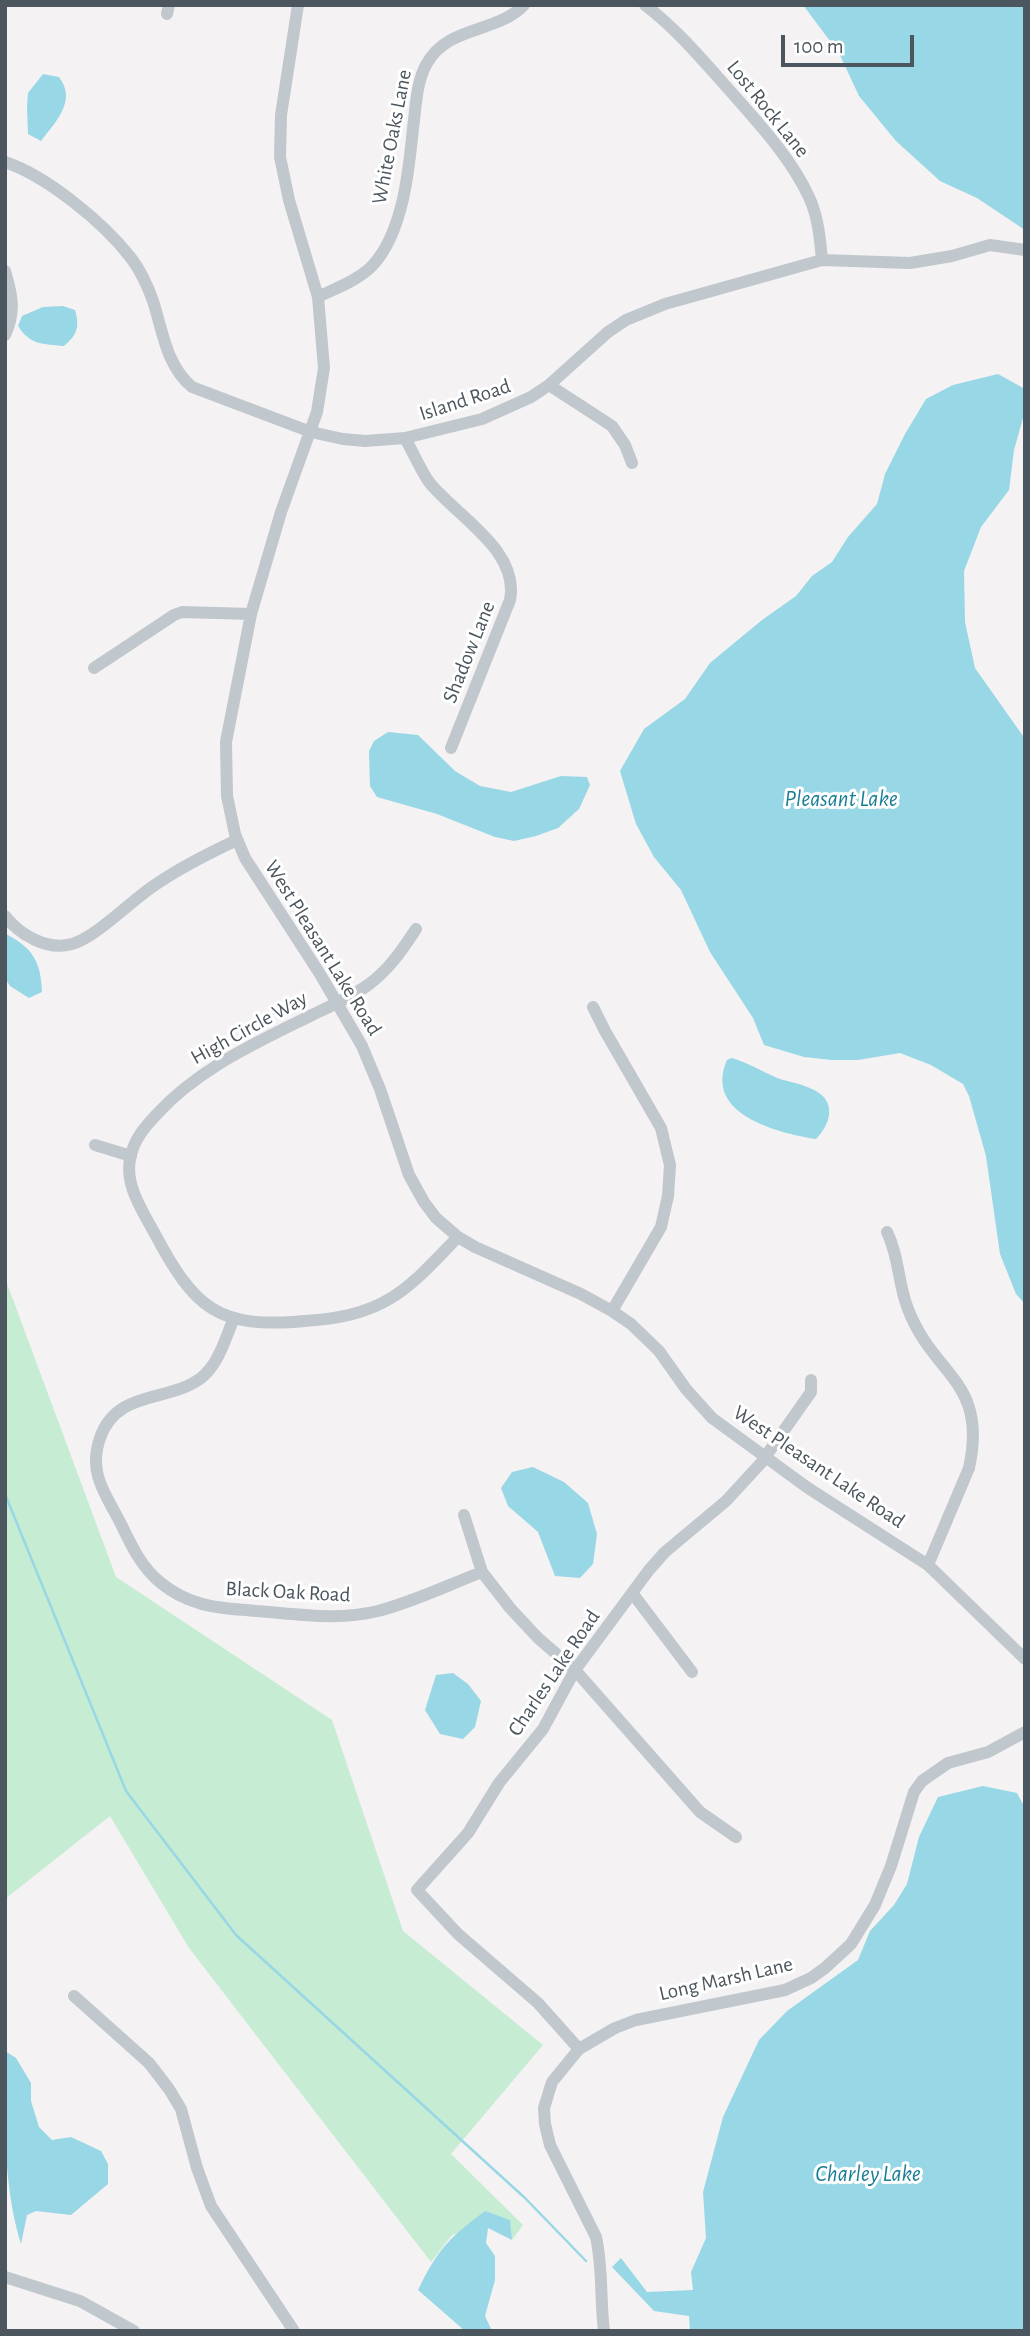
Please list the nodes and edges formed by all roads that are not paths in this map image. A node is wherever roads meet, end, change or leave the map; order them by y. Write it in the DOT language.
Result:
graph roads {
  1 [pos="298,5"];
  2 [pos="524,5"];
  3 [pos="645,5"];
  4 [pos="5,162"];
  5 [pos="1025,250"];
  6 [pos="822,260"];
  7 [pos="5,271"];
  8 [pos="318,297"];
  9 [pos="5,335"];
  10 [pos="549,385"];
  11 [pos="311,432"];
  12 [pos="405,438"];
  13 [pos="632,463"];
  14 [pos="251,614"];
  15 [pos="94,668"];
  16 [pos="451,748"];
  17 [pos="237,840"];
  18 [pos="5,916"];
  19 [pos="416,929"];
  20 [pos="338,1002"];
  21 [pos="593,1007"];
  22 [pos="95,1145"];
  23 [pos="131,1156"];
  24 [pos="887,1231"];
  25 [pos="458,1237"];
  26 [pos="612,1311"];
  27 [pos="233,1318"];
  28 [pos="811,1380"];
  29 [pos="765,1458"];
  30 [pos="464,1515"];
  31 [pos="928,1565"];
  32 [pos="482,1572"];
  33 [pos="633,1594"];
  34 [pos="1025,1659"];
  35 [pos="575,1670"];
  36 [pos="692,1672"];
  37 [pos="1025,1732"];
  38 [pos="736,1837"];
  39 [pos="74,1996"];
  40 [pos="579,2049"];
  41 [pos="5,2277"];
  42 [pos="134,2331"];
  43 [pos="294,2331"];
  44 [pos="604,2331"];
  1 -- 8 [label="street, West Pleasant Lake Road"];
  2 -- 8 [label="street, White Oaks Lane"];
  3 -- 6 [label="street, Lost Rock Lane"];
  4 -- 11 [label="street, Island Road"];
  5 -- 6 [label="street, Island Road"];
  6 -- 10 [label="street, Island Road"];
  7 -- 9 [label="street"];
  8 -- 11 [label="street, West Pleasant Lake Road"];
  10 -- 12 [label="street, Island Road"];
  10 -- 13 [label="street"];
  11 -- 12 [label="street, Island Road"];
  11 -- 14 [label="street, West Pleasant Lake Road"];
  12 -- 16 [label="street, Shadow Lane"];
  14 -- 15 [label="street"];
  14 -- 17 [label="street, West Pleasant Lake Road"];
  17 -- 18 [label="street"];
  17 -- 20 [label="street, West Pleasant Lake Road"];
  19 -- 20 [label="street, High Circle Way"];
  20 -- 23 [label="street, High Circle Way"];
  20 -- 25 [label="street, West Pleasant Lake Road"];
  21 -- 26 [label="street"];
  22 -- 23 [label="street"];
  23 -- 27 [label="street"];
  24 -- 31 [label="street"];
  25 -- 26 [label="street, West Pleasant Lake Road"];
  25 -- 27 [label="street"];
  26 -- 29 [label="street, West Pleasant Lake Road"];
  27 -- 32 [label="street, Black Oak Road"];
  28 -- 29 [label="street, Charles Lake Road"];
  29 -- 31 [label="street, West Pleasant Lake Road"];
  29 -- 33 [label="street, Charles Lake Road"];
  30 -- 32 [label="street"];
  31 -- 34 [label="street, West Pleasant Lake Road"];
  32 -- 35 [label="street"];
  33 -- 35 [label="street, Charles Lake Road"];
  33 -- 36 [label="street"];
  35 -- 38 [label="street"];
  35 -- 40 [label="street, Charles Lake Road"];
  37 -- 40 [label="street, Long Marsh Lane"];
  39 -- 43 [label="street"];
  40 -- 44 [label="street"];
  41 -- 42 [label="street"];
}
